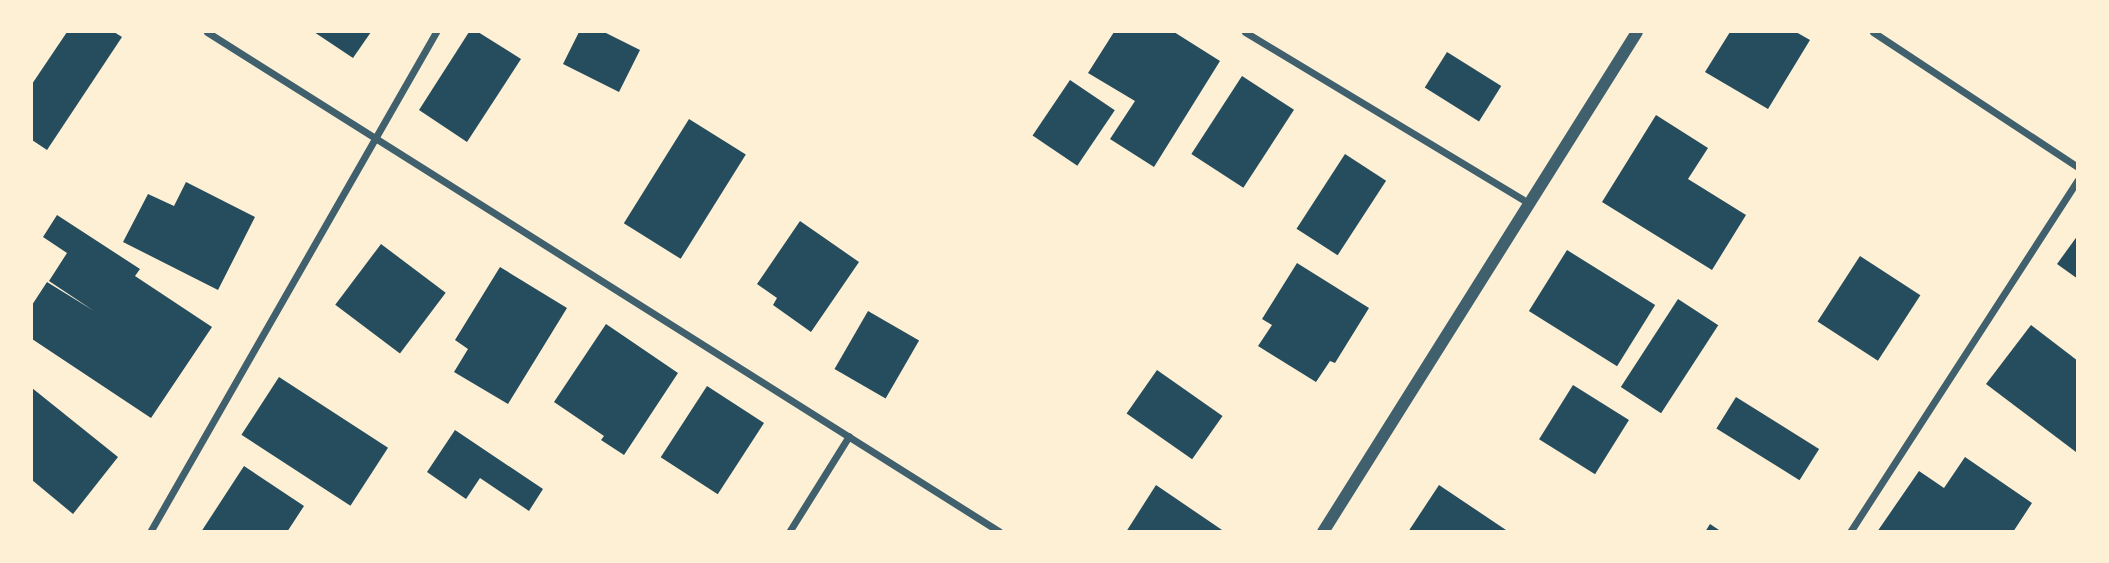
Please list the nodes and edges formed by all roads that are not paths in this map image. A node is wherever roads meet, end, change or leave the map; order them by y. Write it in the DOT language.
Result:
graph roads {
  1 [pos="207,32"];
  2 [pos="436,32"];
  3 [pos="1245,32"];
  4 [pos="1637,32"];
  5 [pos="1873,32"];
  6 [pos="373,136"];
  7 [pos="2077,167"];
  8 [pos="2077,180"];
  9 [pos="1528,204"];
  10 [pos="849,436"];
  11 [pos="150,531"];
  12 [pos="789,531"];
  13 [pos="1000,531"];
  14 [pos="1323,531"];
  15 [pos="1850,531"];
  1 -- 6 [label="street"];
  2 -- 6 [label="street"];
  3 -- 9 [label="street"];
  4 -- 9 [label="street"];
  5 -- 7 [label="street"];
  6 -- 10 [label="street"];
  6 -- 11 [label="street"];
  8 -- 15 [label="street"];
  9 -- 14 [label="street"];
  10 -- 12 [label="street"];
  10 -- 13 [label="street"];
}
